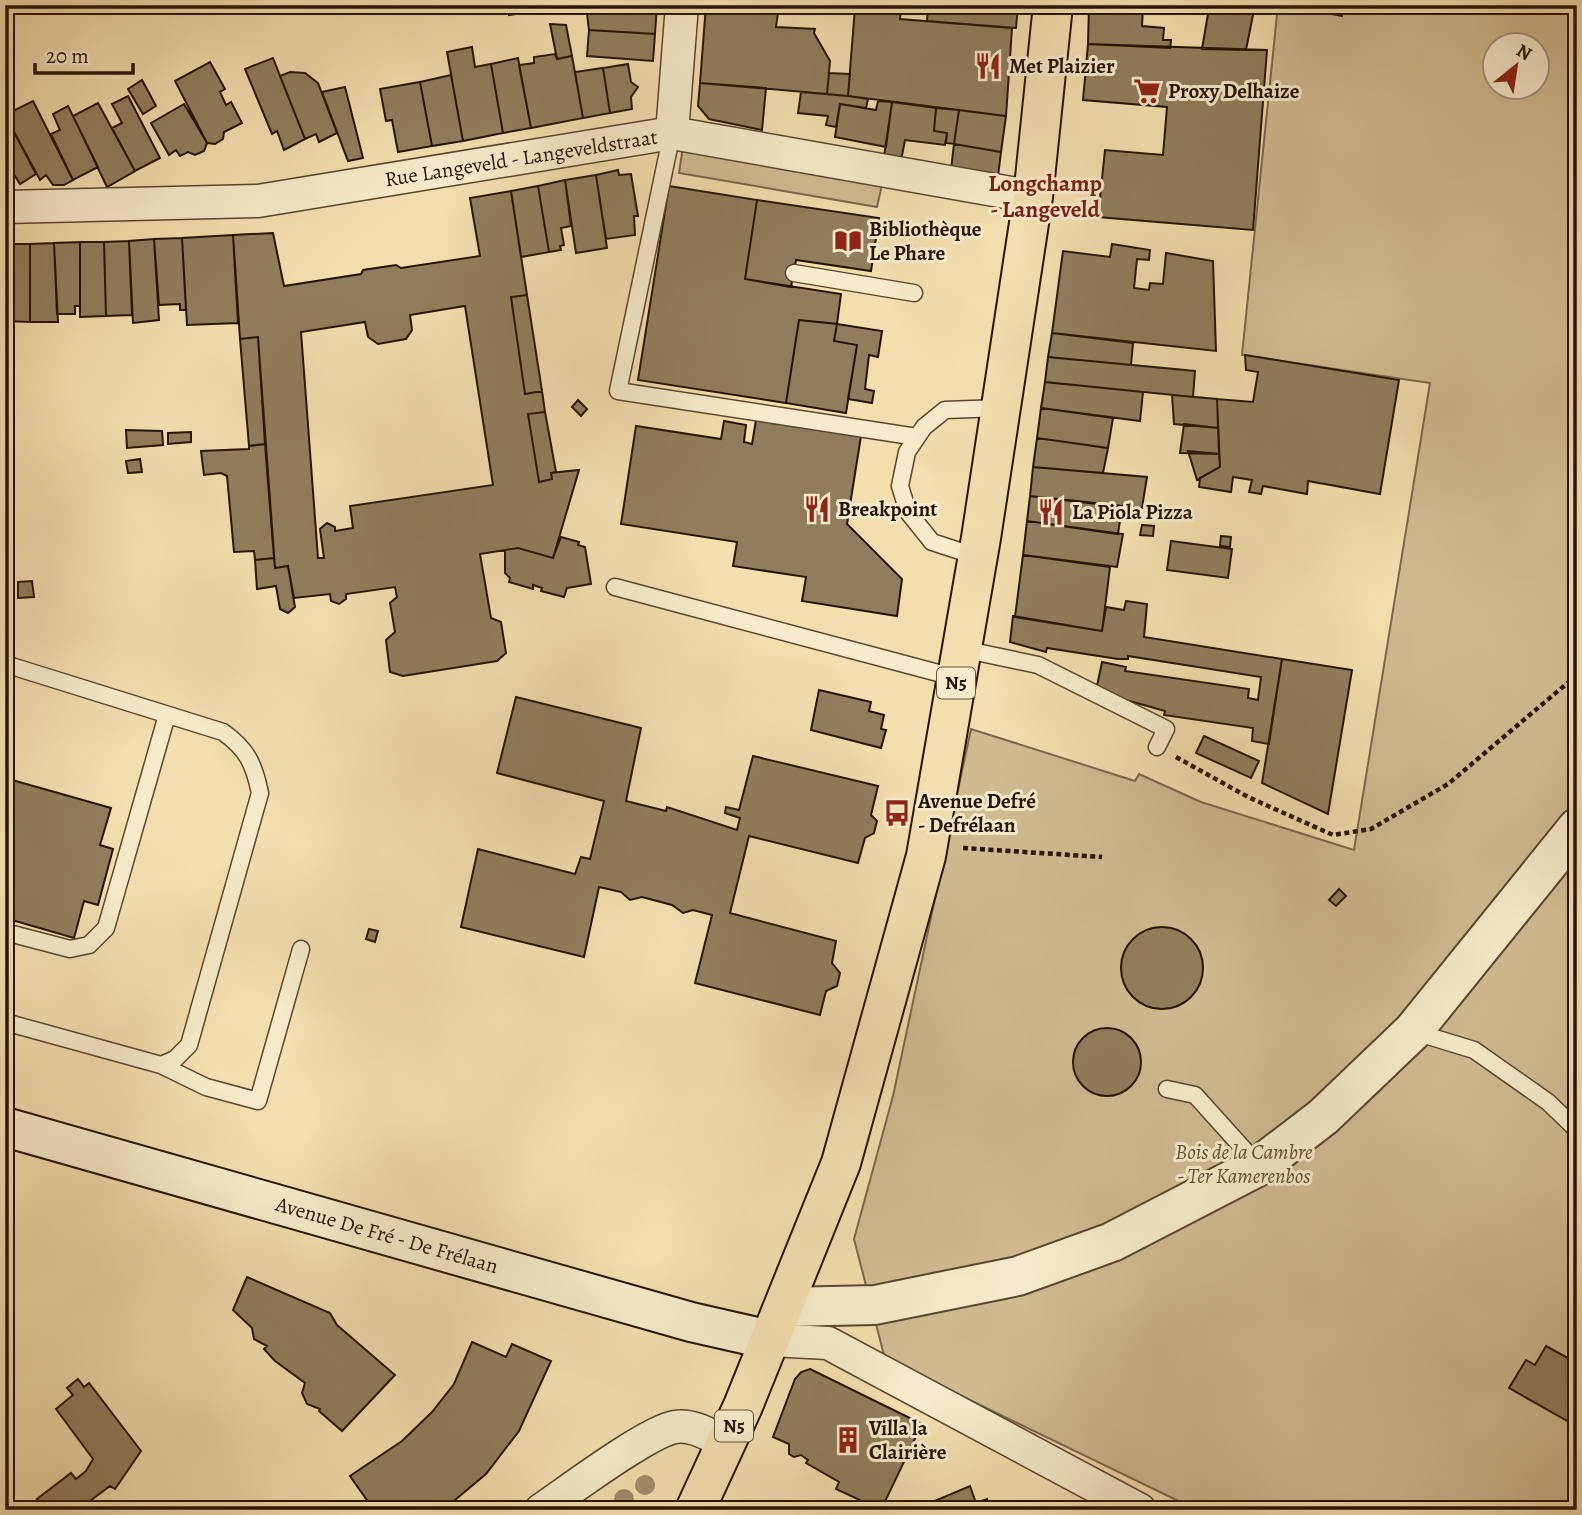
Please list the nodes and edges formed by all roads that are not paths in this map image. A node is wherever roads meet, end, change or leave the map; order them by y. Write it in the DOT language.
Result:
graph roads {
  1 [pos="682,5"];
  2 [pos="1053,5"];
  3 [pos="672,134"];
  4 [pos="1033,197"];
  5 [pos="5,206"];
  6 [pos="794,273"];
  7 [pos="914,293"];
  8 [pos="1001,408"];
  9 [pos="917,437"];
  10 [pos="978,557"];
  11 [pos="615,587"];
  12 [pos="5,664"];
  13 [pos="959,664"];
  14 [pos="167,715"];
  15 [pos="1157,747"];
  16 [pos="1577,828"];
  17 [pos="5,932"];
  18 [pos="301,949"];
  19 [pos="5,1022"];
  20 [pos="1413,1031"];
  21 [pos="161,1065"];
  22 [pos="1167,1089"];
  23 [pos="5,1127"];
  24 [pos="1577,1130"];
  25 [pos="1259,1166"];
  26 [pos="777,1324"];
  27 [pos="727,1443"];
  28 [pos="541,1510"];
  29 [pos="695,1510"];
  30 [pos="1140,1510"];
  1 -- 3 [label="street"];
  2 -- 4 [label="main road, N5"];
  3 -- 4 [label="street, Rue Langeveld - Langeveldstraat"];
  3 -- 5 [label="street, Rue Langeveld - Langeveldstraat"];
  3 -- 9 [label="lane"];
  4 -- 8 [label="main road, N5"];
  6 -- 7 [label="lane"];
  8 -- 9 [label="lane"];
  8 -- 10 [label="main road, N5"];
  9 -- 10 [label="lane"];
  10 -- 13 [label="main road, N5"];
  11 -- 13 [label="lane"];
  12 -- 14 [label="lane"];
  13 -- 15 [label="lane"];
  13 -- 26 [label="main road, N5"];
  14 -- 17 [label="lane"];
  14 -- 21 [label="lane"];
  16 -- 20 [label="street, Avenue De Fré - De Frélaan"];
  18 -- 21 [label="lane"];
  19 -- 21 [label="lane"];
  20 -- 24 [label="lane"];
  20 -- 25 [label="street, Avenue De Fré - De Frélaan"];
  22 -- 25 [label="lane"];
  23 -- 26 [label="street, Avenue De Fré - De Frélaan"];
  25 -- 26 [label="street, Avenue De Fré - De Frélaan"];
  26 -- 27 [label="main road, N5"];
  26 -- 30 [label="street"];
  27 -- 28 [label="street"];
  27 -- 29 [label="main road, N5"];
}
